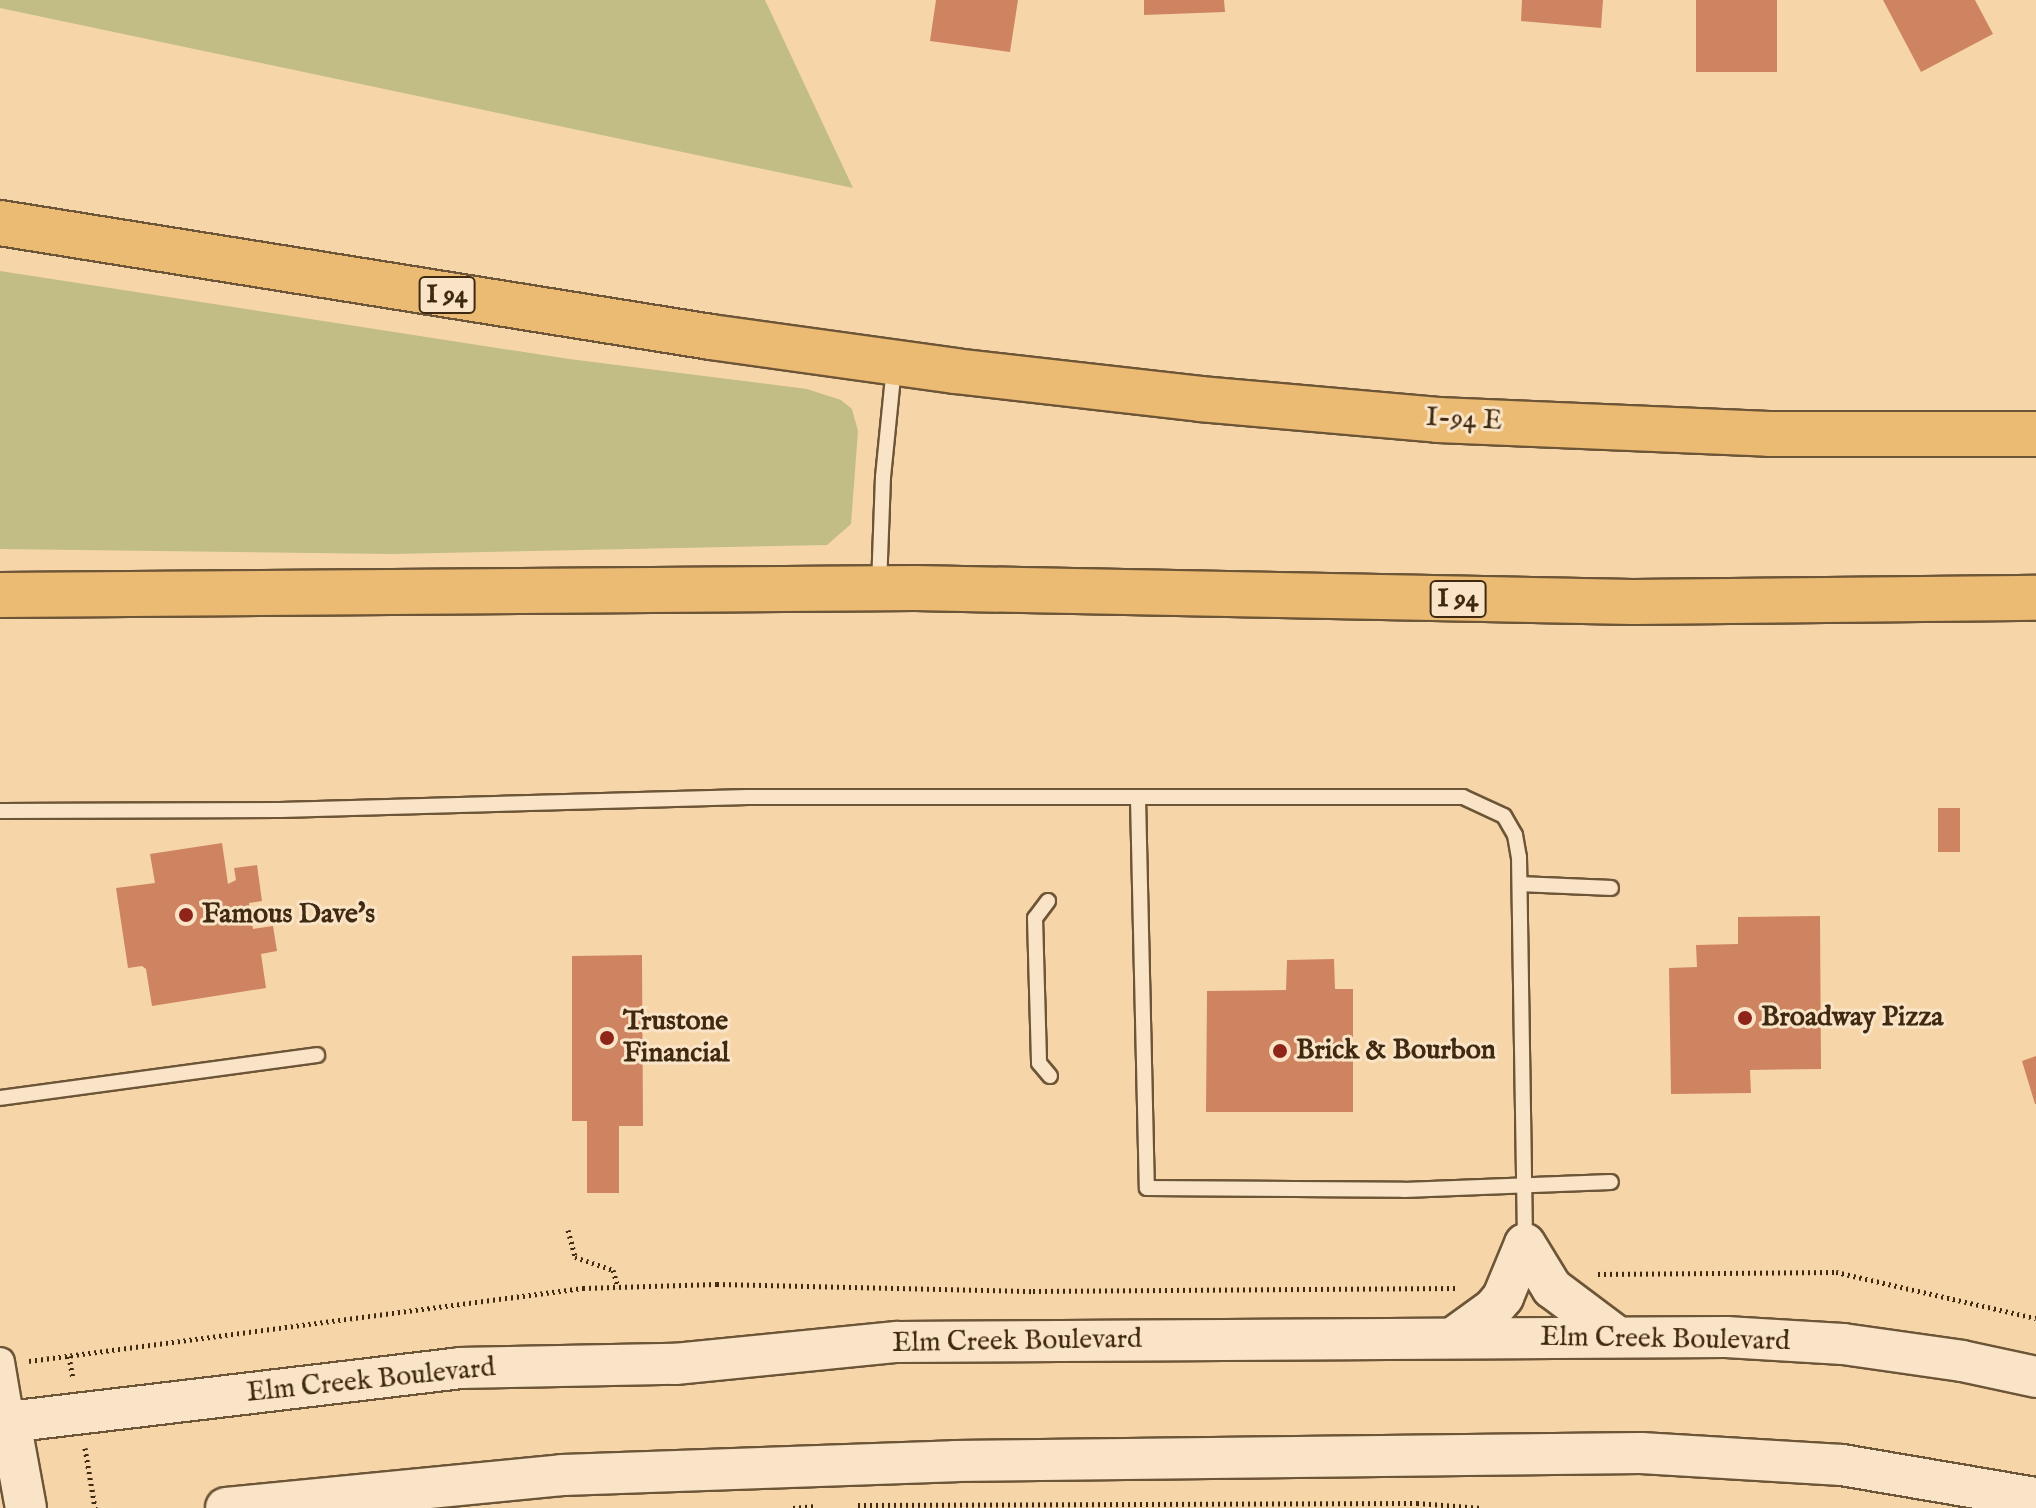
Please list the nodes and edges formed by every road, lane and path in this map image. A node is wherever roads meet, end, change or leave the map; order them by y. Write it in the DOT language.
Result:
graph roads {
  1 [pos="0,223"];
  2 [pos="895,363"];
  3 [pos="2036,434"];
  4 [pos="879,589"];
  5 [pos="0,595"];
  6 [pos="2036,598"];
  7 [pos="1138,798"];
  8 [pos="0,811"];
  9 [pos="1520,884"];
  10 [pos="1611,888"];
  11 [pos="1048,901"];
  12 [pos="317,1055"];
  13 [pos="1050,1076"];
  14 [pos="0,1098"];
  15 [pos="1611,1182"];
  16 [pos="1525,1183"];
  17 [pos="568,1230"];
  18 [pos="1525,1269"];
  19 [pos="618,1287"];
  20 [pos="2036,1318"];
  21 [pos="1616,1336"];
  22 [pos="1453,1338"];
  23 [pos="0,1363"];
  24 [pos="2036,1377"];
  25 [pos="5,1422"];
  26 [pos="2036,1498"];
  27 [pos="850,1505"];
  28 [pos="821,1506"];
  29 [pos="26,1508"];
  30 [pos="226,1508"];
  31 [pos="793,1508"];
  32 [pos="1482,1508"];
  1 -- 2 [label="highway, I 94"];
  2 -- 3 [label="highway, I-94 E / I 94"];
  2 -- 4 [label="lane"];
  4 -- 5 [label="highway, I 94"];
  4 -- 6 [label="highway, I 94"];
  7 -- 8 [label="lane"];
  7 -- 9 [label="lane"];
  7 -- 16 [label="lane"];
  9 -- 10 [label="lane"];
  9 -- 16 [label="lane"];
  11 -- 13 [label="lane"];
  12 -- 14 [label="lane"];
  15 -- 16 [label="lane"];
  16 -- 18 [label="lane"];
  17 -- 19 [label="path"];
  18 -- 19 [label="path"];
  18 -- 20 [label="path"];
  18 -- 21 [label="main road"];
  18 -- 22 [label="main road"];
  19 -- 23 [label="path"];
  21 -- 22 [label="main road, Elm Creek Boulevard"];
  21 -- 24 [label="main road, Elm Creek Boulevard"];
  22 -- 25 [label="main road, Elm Creek Boulevard"];
  23 -- 25 [label="street"];
  25 -- 29 [label="main road"];
  26 -- 30 [label="main road"];
  27 -- 32 [label="path"];
  28 -- 31 [label="path"];
}
